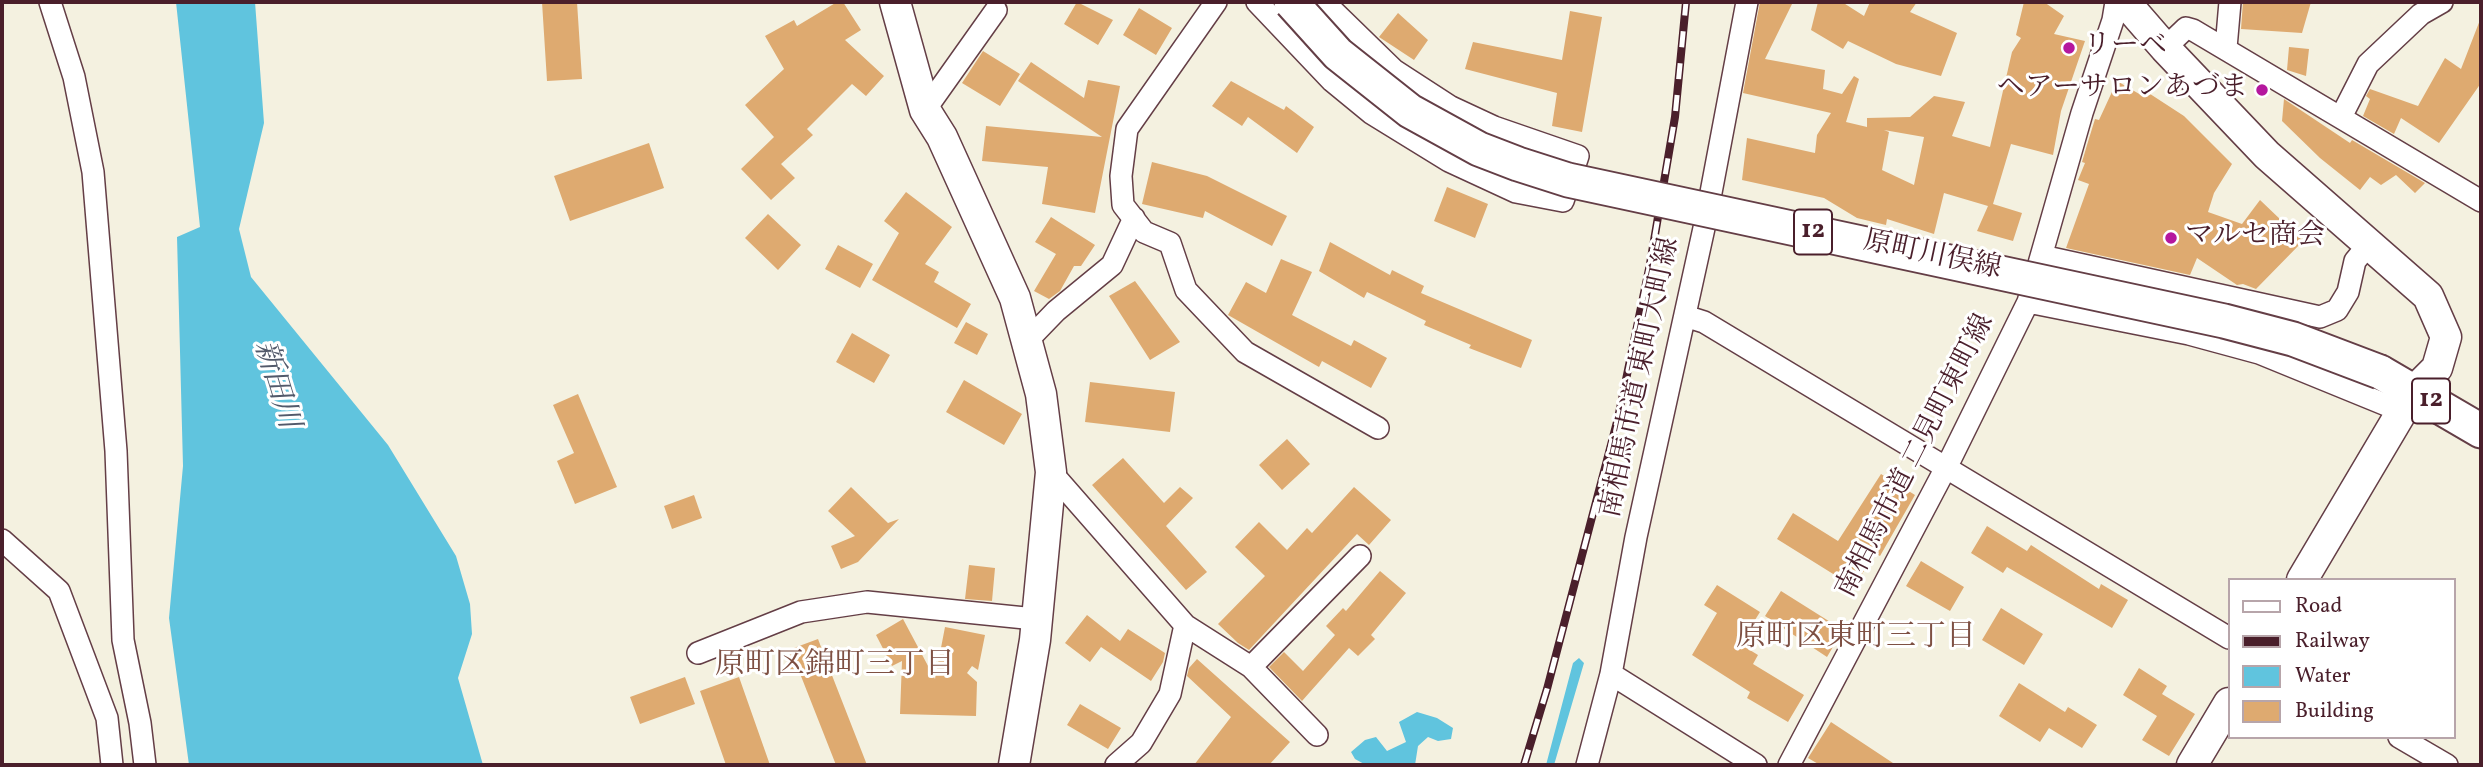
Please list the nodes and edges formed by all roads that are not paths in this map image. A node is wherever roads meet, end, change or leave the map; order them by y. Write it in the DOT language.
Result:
graph roads {
  1 [pos="50,2"];
  2 [pos="895,2"];
  3 [pos="1216,2"];
  4 [pos="1257,2"];
  5 [pos="1292,2"];
  6 [pos="1324,2"];
  7 [pos="1747,2"];
  8 [pos="2116,2"];
  9 [pos="2125,2"];
  10 [pos="2230,2"];
  11 [pos="2442,2"];
  12 [pos="996,10"];
  13 [pos="2165,48"];
  14 [pos="2226,48"];
  15 [pos="925,110"];
  16 [pos="2341,117"];
  17 [pos="2481,201"];
  18 [pos="1708,209"];
  19 [pos="1134,218"];
  20 [pos="2369,244"];
  21 [pos="2035,279"];
  22 [pos="1685,316"];
  23 [pos="1027,341"];
  24 [pos="2408,401"];
  25 [pos="1378,428"];
  26 [pos="2481,431"];
  27 [pos="1946,466"];
  28 [pos="1051,472"];
  29 [pos="2,540"];
  30 [pos="1360,556"];
  31 [pos="2303,578"];
  32 [pos="1035,619"];
  33 [pos="1185,625"];
  34 [pos="2228,637"];
  35 [pos="698,653"];
  36 [pos="1251,667"];
  37 [pos="1611,674"];
  38 [pos="2228,705"];
  39 [pos="1317,735"];
  40 [pos="2402,739"];
  41 [pos="112,765"];
  42 [pos="145,765"];
  43 [pos="1014,765"];
  44 [pos="1116,765"];
  45 [pos="1587,765"];
  46 [pos="1756,765"];
  47 [pos="1789,765"];
  48 [pos="2192,765"];
  49 [pos="2447,765"];
  1 -- 42 [label="street"];
  2 -- 15 [label="street"];
  3 -- 19 [label="street"];
  4 -- 6 [label="street"];
  5 -- 24 [label="main road, 原町川俣線 / 12, bridge"];
  7 -- 18 [label="street, 南相馬市道 東町大町線"];
  8 -- 21 [label="street, 南相馬市道 二見町東町線"];
  9 -- 13 [label="street"];
  10 -- 14 [label="street"];
  11 -- 16 [label="street"];
  12 -- 15 [label="street"];
  13 -- 14 [label="street"];
  13 -- 20 [label="street"];
  14 -- 16 [label="street"];
  15 -- 23 [label="street"];
  16 -- 17 [label="street"];
  18 -- 21 [label="street"];
  18 -- 22 [label="street, 南相馬市道 東町大町線"];
  19 -- 23 [label="street"];
  19 -- 25 [label="street"];
  20 -- 21 [label="street"];
  20 -- 24 [label="street"];
  21 -- 24 [label="street"];
  21 -- 27 [label="street, 南相馬市道 二見町東町線"];
  22 -- 27 [label="street"];
  22 -- 37 [label="street, 南相馬市道 東町大町線"];
  23 -- 28 [label="street"];
  24 -- 26 [label="main road, 原町川俣線 / 12"];
  24 -- 31 [label="street"];
  27 -- 34 [label="street"];
  27 -- 47 [label="street, 南相馬市道 二見町東町線"];
  28 -- 32 [label="street"];
  28 -- 33 [label="street"];
  29 -- 41 [label="street"];
  30 -- 36 [label="street"];
  32 -- 35 [label="street"];
  32 -- 43 [label="street"];
  33 -- 36 [label="street"];
  33 -- 44 [label="street"];
  36 -- 39 [label="street"];
  37 -- 45 [label="street, 南相馬市道 東町大町線"];
  37 -- 46 [label="street"];
  38 -- 48 [label="street"];
  40 -- 49 [label="street"];
}
